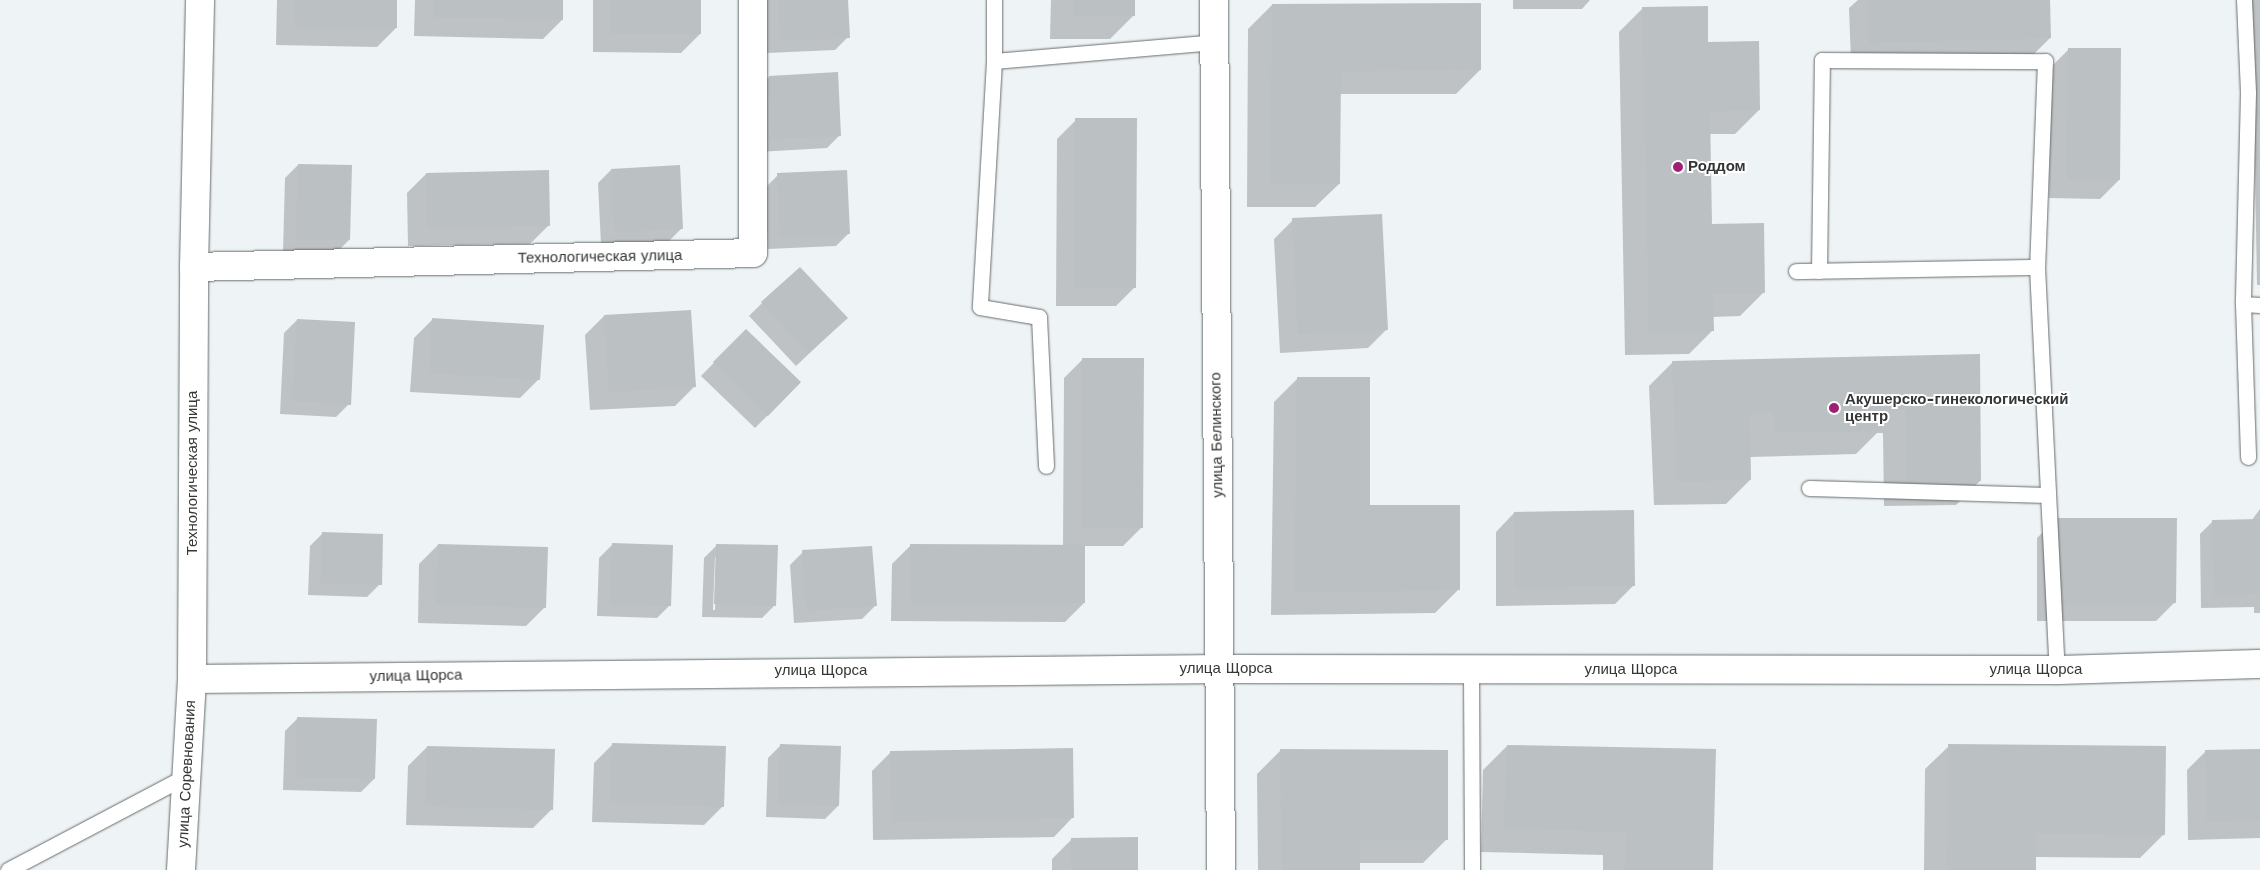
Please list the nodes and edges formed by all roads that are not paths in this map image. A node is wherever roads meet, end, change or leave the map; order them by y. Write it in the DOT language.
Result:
graph roads {
  1 [pos="200,0"];
  2 [pos="753,0"];
  3 [pos="994,0"];
  4 [pos="1214,0"];
  5 [pos="2244,0"];
  6 [pos="1214,42"];
  7 [pos="994,61"];
  8 [pos="194,267"];
  9 [pos="2037,267"];
  10 [pos="1796,271"];
  11 [pos="1819,271"];
  12 [pos="2242,304"];
  13 [pos="2260,305"];
  14 [pos="2248,457"];
  15 [pos="1046,466"];
  16 [pos="1809,488"];
  17 [pos="2048,494"];
  18 [pos="2260,664"];
  19 [pos="1220,669"];
  20 [pos="1471,670"];
  21 [pos="2057,670"];
  22 [pos="192,679"];
  23 [pos="186,776"];
  24 [pos="8,870"];
  25 [pos="181,870"];
  26 [pos="1221,870"];
  27 [pos="1472,870"];
  1 -- 8 [label="street, Технологическая улица"];
  2 -- 8 [label="street, Технологическая улица"];
  3 -- 7 [label="lane"];
  4 -- 6 [label="street, улица Белинского"];
  5 -- 12 [label="lane"];
  6 -- 7 [label="lane"];
  6 -- 19 [label="street, улица Белинского"];
  7 -- 15 [label="lane"];
  8 -- 22 [label="street, Технологическая улица"];
  9 -- 11 [label="lane"];
  9 -- 11 [label="lane"];
  9 -- 17 [label="lane"];
  10 -- 11 [label="lane"];
  12 -- 13 [label="lane"];
  12 -- 14 [label="lane"];
  16 -- 17 [label="lane"];
  17 -- 21 [label="lane"];
  18 -- 21 [label="street, улица Щорса"];
  19 -- 20 [label="street, улица Щорса"];
  19 -- 22 [label="street, улица Щорса"];
  19 -- 26 [label="street, улица Белинского"];
  20 -- 21 [label="street, улица Щорса"];
  20 -- 27 [label="lane"];
  22 -- 23 [label="street, улица Соревнования"];
  23 -- 24 [label="lane"];
  23 -- 25 [label="street, улица Соревнования"];
}
